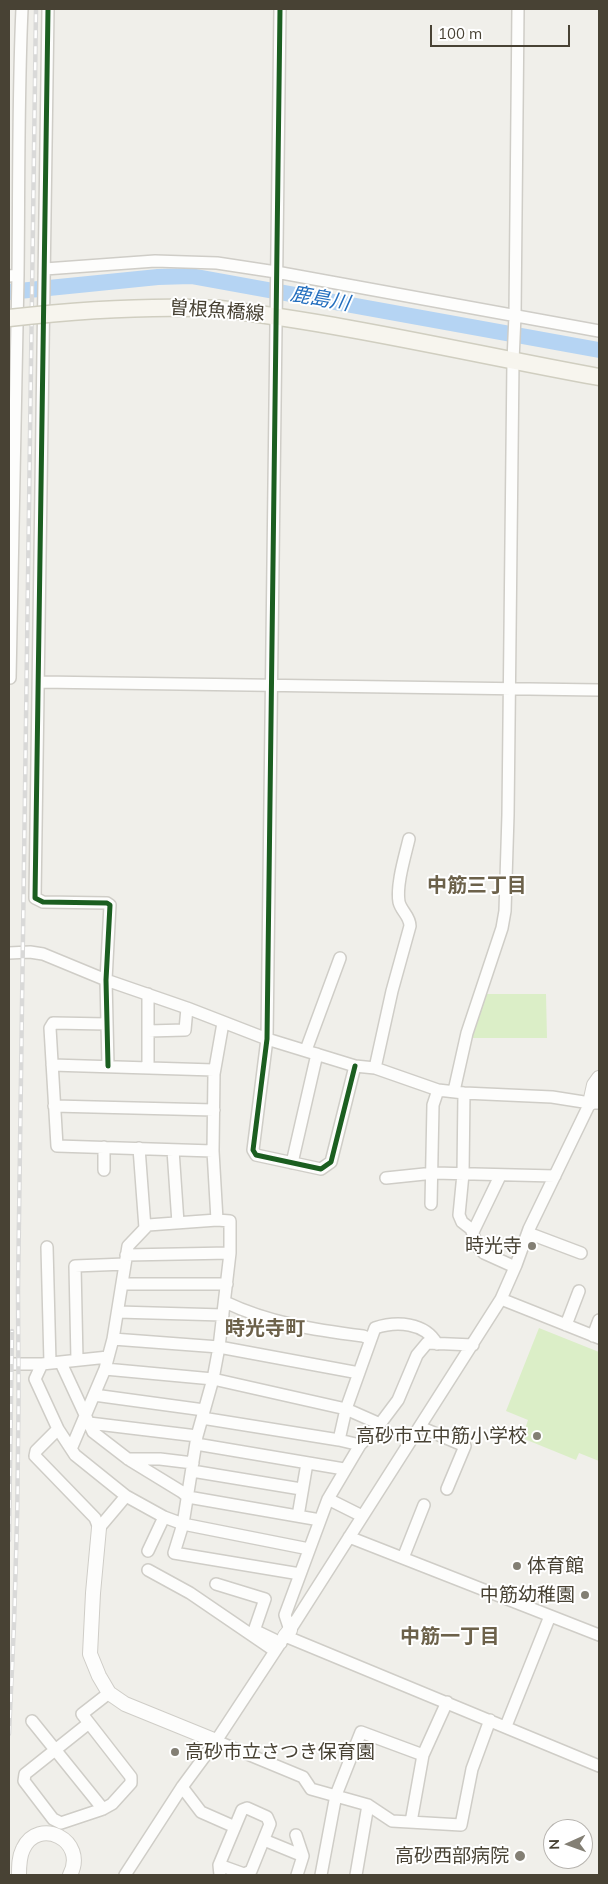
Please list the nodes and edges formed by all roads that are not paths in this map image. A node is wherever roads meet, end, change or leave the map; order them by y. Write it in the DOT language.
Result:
graph roads {
  1 [pos="22,9"];
  2 [pos="48,9"];
  3 [pos="280,9"];
  4 [pos="518,9"];
  5 [pos="9,26"];
  6 [pos="21,26"];
  7 [pos="14,86"];
  8 [pos="14,142"];
  9 [pos="14,178"];
  10 [pos="14,219"];
  11 [pos="44,269"];
  12 [pos="13,275"];
  13 [pos="276,277"];
  14 [pos="276,308"];
  15 [pos="12,318"];
  16 [pos="515,320"];
  17 [pos="599,331"];
  18 [pos="513,353"];
  19 [pos="599,377"];
  20 [pos="10,495"];
  21 [pos="9,678"];
  22 [pos="40,682"];
  23 [pos="271,686"];
  24 [pos="509,689"];
  25 [pos="599,690"];
  26 [pos="409,839"];
  27 [pos="9,953"];
  28 [pos="340,958"];
  29 [pos="106,980"];
  30 [pos="148,994"];
  31 [pos="187,1008"];
  32 [pos="223,1023"];
  33 [pos="107,1024"];
  34 [pos="148,1030"];
  35 [pos="267,1039"];
  36 [pos="311,1052"];
  37 [pos="52,1065"];
  38 [pos="108,1066"];
  39 [pos="355,1066"];
  40 [pos="148,1068"];
  41 [pos="375,1068"];
  42 [pos="214,1070"];
  43 [pos="599,1078"];
  44 [pos="438,1090"];
  45 [pos="459,1092"];
  46 [pos="594,1103"];
  47 [pos="54,1106"];
  48 [pos="214,1110"];
  49 [pos="104,1148"];
  50 [pos="139,1148"];
  51 [pos="174,1150"];
  52 [pos="213,1151"];
  53 [pos="292,1163"];
  54 [pos="104,1170"];
  55 [pos="432,1173"];
  56 [pos="463,1174"];
  57 [pos="500,1176"];
  58 [pos="554,1176"];
  59 [pos="386,1178"];
  60 [pos="431,1204"];
  61 [pos="217,1220"];
  62 [pos="178,1223"];
  63 [pos="145,1228"];
  64 [pos="473,1232"];
  65 [pos="528,1233"];
  66 [pos="47,1247"];
  67 [pos="230,1253"];
  68 [pos="581,1253"];
  69 [pos="126,1260"];
  70 [pos="515,1267"];
  71 [pos="123,1284"];
  72 [pos="227,1284"];
  73 [pos="579,1291"];
  74 [pos="501,1299"];
  75 [pos="225,1302"];
  76 [pos="118,1312"];
  77 [pos="223,1315"];
  78 [pos="599,1320"];
  79 [pos="566,1325"];
  80 [pos="596,1337"];
  81 [pos="113,1339"];
  82 [pos="371,1339"];
  83 [pos="437,1344"];
  84 [pos="473,1345"];
  85 [pos="219,1346"];
  86 [pos="77,1360"];
  87 [pos="51,1363"];
  88 [pos="106,1363"];
  89 [pos="9,1364"];
  90 [pos="359,1373"];
  91 [pos="213,1380"];
  92 [pos="94,1395"];
  93 [pos="346,1409"];
  94 [pos="203,1414"];
  95 [pos="87,1419"];
  96 [pos="380,1424"];
  97 [pos="420,1426"];
  98 [pos="58,1429"];
  99 [pos="197,1440"];
  100 [pos="339,1440"];
  101 [pos="360,1445"];
  102 [pos="71,1449"];
  103 [pos="128,1459"];
  104 [pos="307,1463"];
  105 [pos="192,1467"];
  106 [pos="344,1469"];
  107 [pos="301,1489"];
  108 [pos="447,1489"];
  109 [pos="126,1496"];
  110 [pos="188,1497"];
  111 [pos="328,1499"];
  112 [pos="424,1505"];
  113 [pos="298,1516"];
  114 [pos="362,1516"];
  115 [pos="164,1517"];
  116 [pos="320,1520"];
  117 [pos="183,1524"];
  118 [pos="99,1528"];
  119 [pos="349,1537"];
  120 [pos="309,1549"];
  121 [pos="148,1551"];
  122 [pos="404,1558"];
  123 [pos="148,1570"];
  124 [pos="300,1574"];
  125 [pos="216,1584"];
  126 [pos="550,1616"];
  127 [pos="599,1635"];
  128 [pos="283,1640"];
  129 [pos="109,1693"];
  130 [pos="447,1702"];
  131 [pos="490,1720"];
  132 [pos="32,1721"];
  133 [pos="89,1723"];
  134 [pos="506,1726"];
  135 [pos="216,1741"];
  136 [pos="56,1749"];
  137 [pos="423,1756"];
  138 [pos="599,1766"];
  139 [pos="182,1787"];
  140 [pos="336,1795"];
  141 [pos="368,1805"];
  142 [pos="103,1810"];
  143 [pos="411,1822"];
  144 [pos="236,1827"];
  145 [pos="296,1836"];
  146 [pos="264,1840"];
  147 [pos="303,1856"];
  148 [pos="219,1870"];
  149 [pos="19,1875"];
  150 [pos="70,1875"];
  151 [pos="125,1875"];
  152 [pos="297,1875"];
  153 [pos="321,1875"];
  154 [pos="356,1875"];
  1 -- 6 [label="street"];
  2 -- 11 [label="street"];
  3 -- 13 [label="street"];
  4 -- 16 [label="street"];
  5 -- 6 [label="street"];
  6 -- 7 [label="street"];
  7 -- 8 [label="street"];
  8 -- 9 [label="street"];
  9 -- 10 [label="street"];
  10 -- 12 [label="street"];
  11 -- 13 [label="street"];
  11 -- 22 [label="street"];
  12 -- 15 [label="street"];
  13 -- 14 [label="street"];
  13 -- 16 [label="street"];
  14 -- 15 [label="main road, 曽根魚橋線, bridge"];
  14 -- 18 [label="main road, 曽根魚橋線"];
  14 -- 23 [label="street"];
  15 -- 20 [label="street"];
  16 -- 17 [label="street"];
  16 -- 18 [label="street"];
  18 -- 19 [label="main road, 曽根魚橋線"];
  18 -- 24 [label="street"];
  20 -- 21 [label="street"];
  22 -- 23 [label="street"];
  22 -- 29 [label="street"];
  23 -- 24 [label="street"];
  23 -- 35 [label="street"];
  24 -- 25 [label="street"];
  24 -- 45 [label="street"];
  26 -- 41 [label="street"];
  27 -- 29 [label="street"];
  28 -- 36 [label="street"];
  29 -- 30 [label="street"];
  29 -- 33 [label="street"];
  30 -- 31 [label="street"];
  30 -- 34 [label="street"];
  31 -- 32 [label="street"];
  31 -- 34 [label="street"];
  32 -- 35 [label="street"];
  32 -- 42 [label="street"];
  33 -- 37 [label="street"];
  33 -- 38 [label="street"];
  34 -- 40 [label="street"];
  35 -- 36 [label="street"];
  35 -- 53 [label="street"];
  36 -- 39 [label="street"];
  36 -- 53 [label="street"];
  37 -- 38 [label="street"];
  37 -- 47 [label="street"];
  38 -- 40 [label="street"];
  39 -- 41 [label="street"];
  39 -- 53 [label="street"];
  40 -- 42 [label="street"];
  41 -- 44 [label="street"];
  42 -- 48 [label="street"];
  43 -- 46 [label="street"];
  44 -- 45 [label="street"];
  44 -- 55 [label="street"];
  45 -- 46 [label="street"];
  45 -- 56 [label="street"];
  46 -- 58 [label="street"];
  47 -- 48 [label="street"];
  47 -- 49 [label="street"];
  48 -- 52 [label="street"];
  49 -- 50 [label="street"];
  49 -- 54 [label="street"];
  50 -- 51 [label="street"];
  50 -- 63 [label="street"];
  51 -- 52 [label="street"];
  51 -- 62 [label="street"];
  52 -- 61 [label="street"];
  55 -- 56 [label="street"];
  55 -- 59 [label="street"];
  55 -- 60 [label="street"];
  56 -- 57 [label="street"];
  56 -- 64 [label="street"];
  57 -- 58 [label="street"];
  57 -- 64 [label="street"];
  58 -- 65 [label="street"];
  61 -- 62 [label="street"];
  61 -- 67 [label="street"];
  62 -- 63 [label="street"];
  63 -- 69 [label="street"];
  64 -- 70 [label="street"];
  65 -- 68 [label="street"];
  65 -- 70 [label="street"];
  66 -- 87 [label="street"];
  67 -- 69 [label="street"];
  67 -- 72 [label="street"];
  69 -- 71 [label="street"];
  69 -- 86 [label="street"];
  70 -- 74 [label="street"];
  71 -- 72 [label="street"];
  71 -- 76 [label="street"];
  72 -- 75 [label="street"];
  73 -- 79 [label="street"];
  74 -- 79 [label="street"];
  74 -- 84 [label="street"];
  75 -- 77 [label="street"];
  75 -- 82 [label="street"];
  76 -- 77 [label="street"];
  76 -- 81 [label="street"];
  77 -- 85 [label="street"];
  78 -- 80 [label="street"];
  79 -- 80 [label="street"];
  81 -- 85 [label="street"];
  81 -- 88 [label="street"];
  82 -- 83 [label="street"];
  82 -- 90 [label="street"];
  83 -- 84 [label="street"];
  83 -- 96 [label="street"];
  84 -- 97 [label="street"];
  85 -- 90 [label="street"];
  85 -- 91 [label="street"];
  86 -- 87 [label="street"];
  86 -- 88 [label="street"];
  87 -- 89 [label="street"];
  87 -- 95 [label="street"];
  87 -- 98 [label="street"];
  88 -- 91 [label="street"];
  88 -- 92 [label="street"];
  90 -- 93 [label="street"];
  91 -- 93 [label="street"];
  91 -- 94 [label="street"];
  92 -- 94 [label="street"];
  92 -- 95 [label="street"];
  93 -- 96 [label="street"];
  93 -- 100 [label="street"];
  94 -- 99 [label="street"];
  94 -- 100 [label="street"];
  95 -- 99 [label="street"];
  95 -- 102 [label="street"];
  95 -- 103 [label="street"];
  96 -- 101 [label="street"];
  97 -- 108 [label="street"];
  97 -- 114 [label="street"];
  98 -- 102 [label="street"];
  98 -- 118 [label="street"];
  99 -- 104 [label="street"];
  99 -- 105 [label="street"];
  100 -- 101 [label="street"];
  101 -- 106 [label="street"];
  102 -- 109 [label="street"];
  103 -- 105 [label="street"];
  103 -- 110 [label="street"];
  104 -- 106 [label="street"];
  104 -- 107 [label="street"];
  105 -- 107 [label="street"];
  105 -- 110 [label="street"];
  106 -- 111 [label="street"];
  107 -- 113 [label="street"];
  109 -- 115 [label="street"];
  109 -- 118 [label="street"];
  110 -- 113 [label="street"];
  110 -- 117 [label="street"];
  111 -- 114 [label="street"];
  111 -- 116 [label="street"];
  112 -- 122 [label="street"];
  113 -- 116 [label="street"];
  114 -- 119 [label="street"];
  115 -- 117 [label="street"];
  115 -- 121 [label="street"];
  116 -- 120 [label="street"];
  117 -- 120 [label="street"];
  117 -- 124 [label="street"];
  118 -- 129 [label="street"];
  119 -- 122 [label="street"];
  119 -- 128 [label="street"];
  120 -- 124 [label="street"];
  122 -- 126 [label="street"];
  123 -- 128 [label="street"];
  124 -- 128 [label="street"];
  125 -- 128 [label="street"];
  126 -- 127 [label="street"];
  126 -- 134 [label="street"];
  128 -- 130 [label="street"];
  128 -- 135 [label="street"];
  129 -- 133 [label="street"];
  129 -- 135 [label="street"];
  130 -- 131 [label="street"];
  130 -- 137 [label="street"];
  131 -- 134 [label="street"];
  131 -- 143 [label="street"];
  132 -- 136 [label="street"];
  133 -- 136 [label="street"];
  133 -- 142 [label="street"];
  134 -- 138 [label="street"];
  135 -- 139 [label="street"];
  135 -- 140 [label="street"];
  136 -- 142 [label="street"];
  136 -- 142 [label="street"];
  137 -- 140 [label="street"];
  137 -- 143 [label="street"];
  139 -- 144 [label="street"];
  139 -- 151 [label="street"];
  140 -- 141 [label="street"];
  140 -- 153 [label="street"];
  141 -- 143 [label="street"];
  141 -- 154 [label="street"];
  144 -- 146 [label="street"];
  144 -- 148 [label="street"];
  145 -- 147 [label="street"];
  146 -- 147 [label="street"];
  146 -- 148 [label="street"];
  147 -- 152 [label="street"];
  149 -- 150 [label="street"];
}
